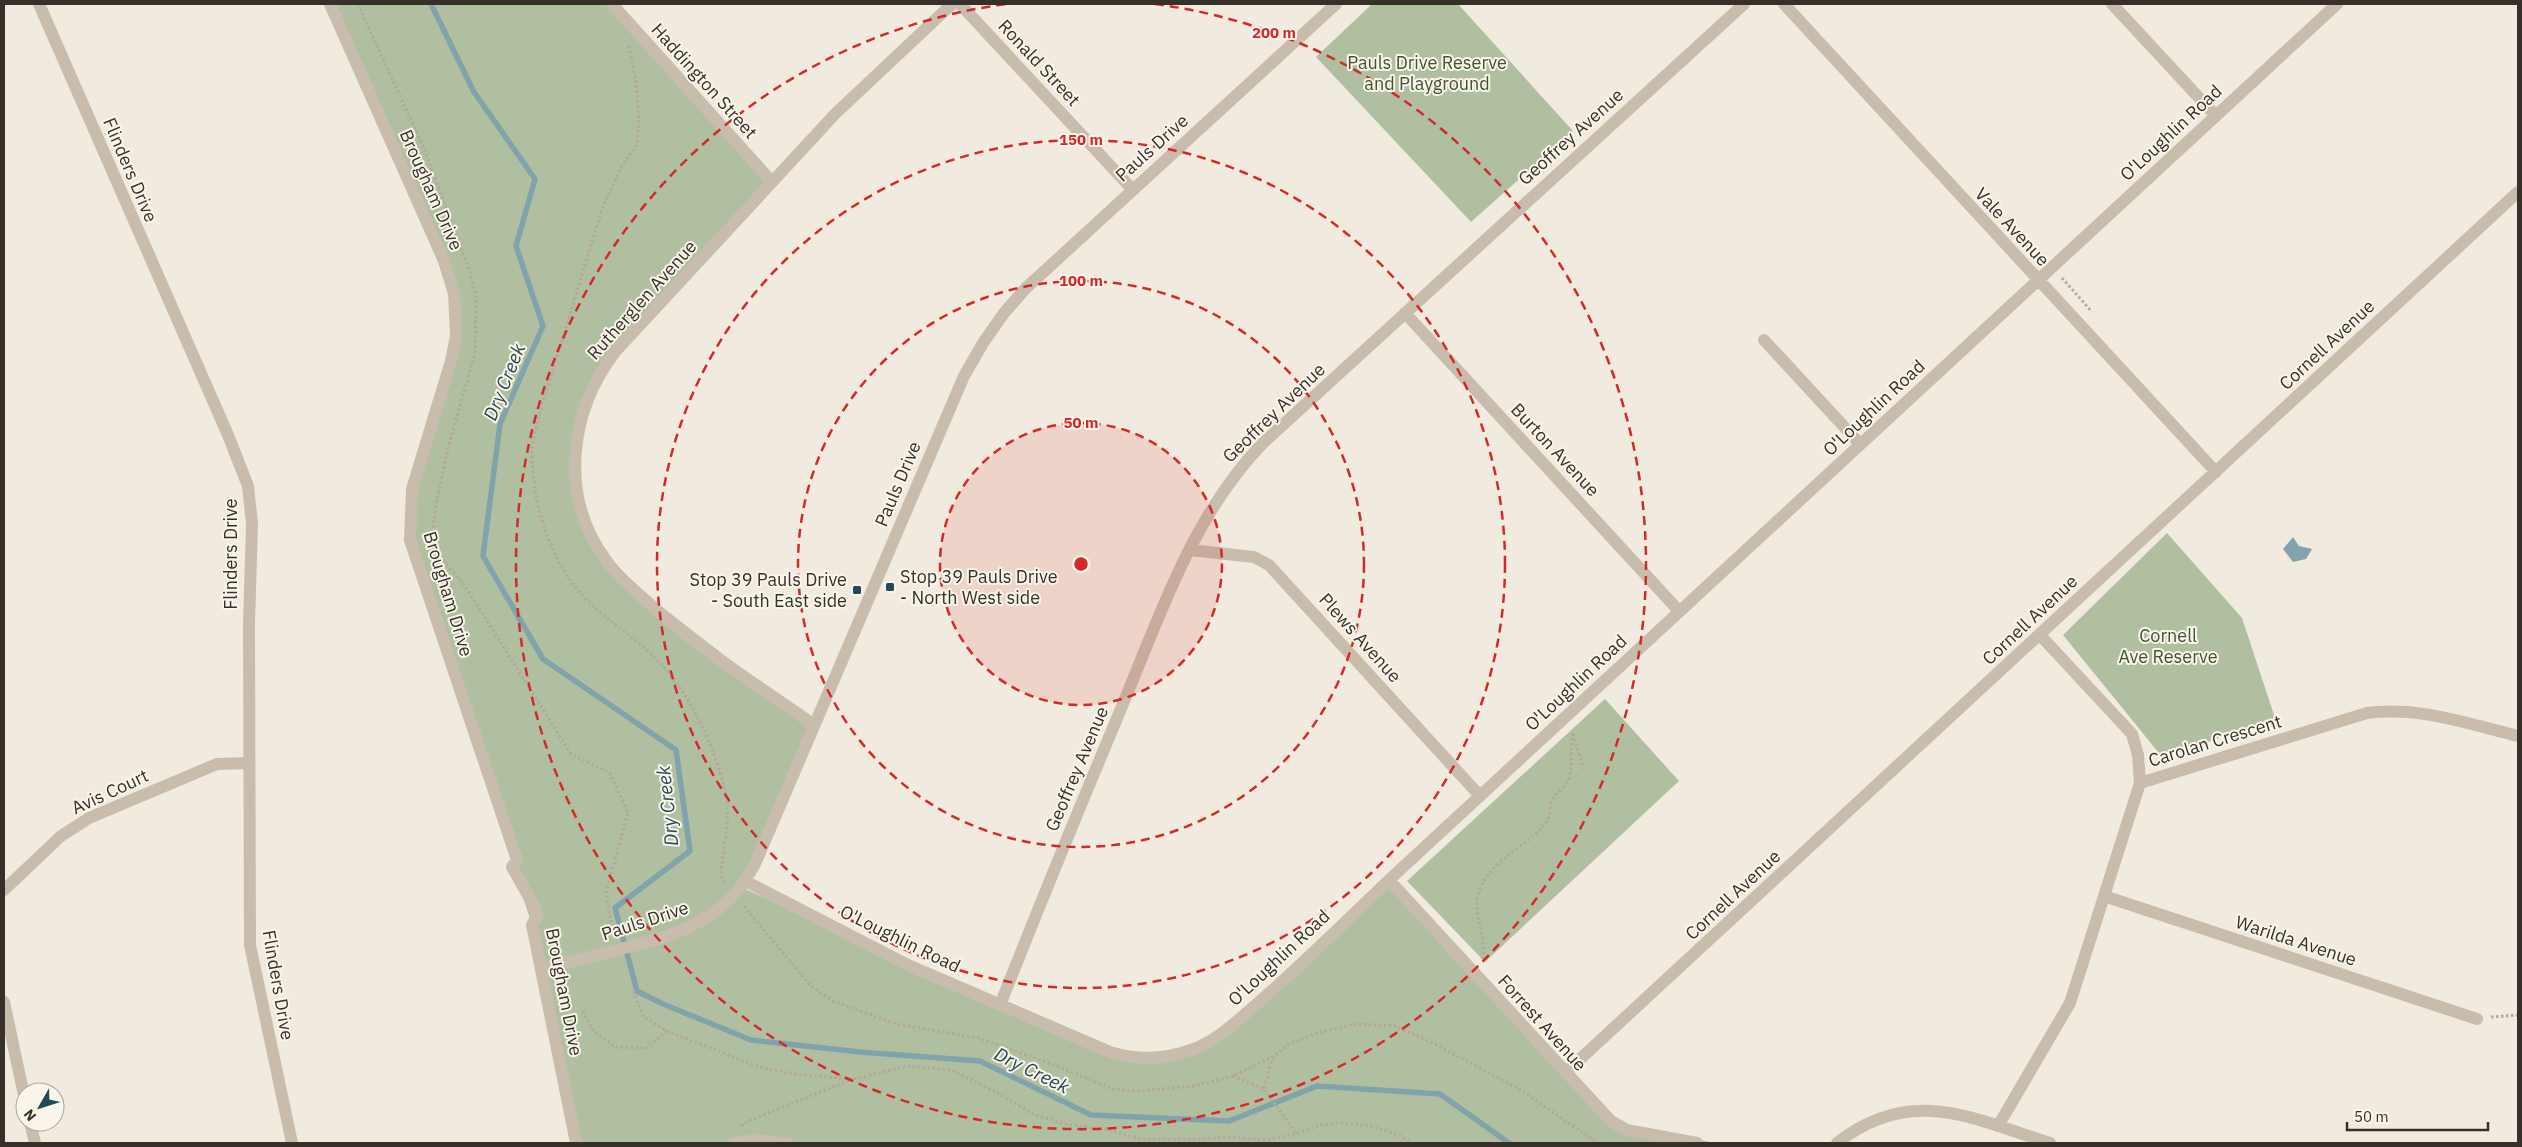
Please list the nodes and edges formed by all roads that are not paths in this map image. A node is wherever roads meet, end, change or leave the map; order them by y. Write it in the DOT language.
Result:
graph roads {
  1 [pos="39,4"];
  2 [pos="330,4"];
  3 [pos="612,4"];
  4 [pos="952,4"];
  5 [pos="960,4"];
  6 [pos="1336,4"];
  7 [pos="1744,4"];
  8 [pos="1784,4"];
  9 [pos="2112,4"];
  10 [pos="2337,4"];
  11 [pos="2216,116"];
  12 [pos="772,182"];
  13 [pos="1133,190"];
  14 [pos="2518,192"];
  15 [pos="2038,280"];
  16 [pos="1405,313"];
  17 [pos="1764,340"];
  18 [pos="1860,444"];
  19 [pos="2216,472"];
  20 [pos="1190,550"];
  21 [pos="1679,611"];
  22 [pos="2040,635"];
  23 [pos="814,725"];
  24 [pos="2518,736"];
  25 [pos="250,763"];
  26 [pos="2140,783"];
  27 [pos="1480,796"];
  28 [pos="1389,880"];
  29 [pos="745,881"];
  30 [pos="4,890"];
  31 [pos="2104,896"];
  32 [pos="541,969"];
  33 [pos="4,1002"];
  34 [pos="1000,1005"];
  35 [pos="2478,1019"];
  36 [pos="1564,1073"];
  37 [pos="21,1082"];
  38 [pos="1998,1126"];
  39 [pos="735,1138"];
  40 [pos="292,1143"];
  41 [pos="576,1143"];
  42 [pos="786,1143"];
  43 [pos="1697,1143"];
  44 [pos="1837,1143"];
  45 [pos="2050,1143"];
  1 -- 25 [label="street, Flinders Drive"];
  2 -- 32 [label="street, Brougham Drive"];
  3 -- 12 [label="street, Haddington Street"];
  4 -- 12 [label="street, Rutherglen Avenue"];
  5 -- 13 [label="street, Ronald Street"];
  6 -- 13 [label="street, Pauls Drive"];
  7 -- 16 [label="street, Geoffrey Avenue"];
  8 -- 15 [label="street, Vale Avenue"];
  9 -- 11 [label="street"];
  10 -- 11 [label="street, O'Loughlin Road"];
  11 -- 15 [label="street, O'Loughlin Road"];
  12 -- 23 [label="street, Rutherglen Avenue"];
  13 -- 23 [label="street, Pauls Drive"];
  14 -- 19 [label="street, Cornell Avenue"];
  15 -- 18 [label="street, O'Loughlin Road"];
  15 -- 19 [label="street, Vale Avenue"];
  16 -- 20 [label="street, Geoffrey Avenue"];
  16 -- 21 [label="street, Burton Avenue"];
  17 -- 18 [label="street"];
  18 -- 21 [label="street, O'Loughlin Road"];
  19 -- 22 [label="street, Cornell Avenue"];
  20 -- 27 [label="street, Plews Avenue"];
  20 -- 34 [label="street, Geoffrey Avenue"];
  21 -- 27 [label="street, O'Loughlin Road"];
  22 -- 26 [label="street"];
  22 -- 36 [label="street, Cornell Avenue"];
  23 -- 29 [label="street, Pauls Drive"];
  24 -- 26 [label="street, Carolan Crescent"];
  25 -- 30 [label="street, Avis Court"];
  25 -- 40 [label="street, Flinders Drive"];
  26 -- 31 [label="street, Carolan Crescent"];
  27 -- 28 [label="street, O'Loughlin Road"];
  28 -- 34 [label="street, O'Loughlin Road"];
  28 -- 36 [label="street, Forrest Avenue"];
  29 -- 32 [label="street, Pauls Drive, bridge"];
  29 -- 34 [label="street, O'Loughlin Road"];
  31 -- 35 [label="street, Warilda Avenue"];
  31 -- 38 [label="street, Carolan Crescent"];
  32 -- 41 [label="street, Brougham Drive"];
  33 -- 37 [label="street"];
  36 -- 43 [label="street, Forrest Avenue"];
  38 -- 44 [label="street"];
  38 -- 45 [label="street"];
  39 -- 42 [label="street"];
}
